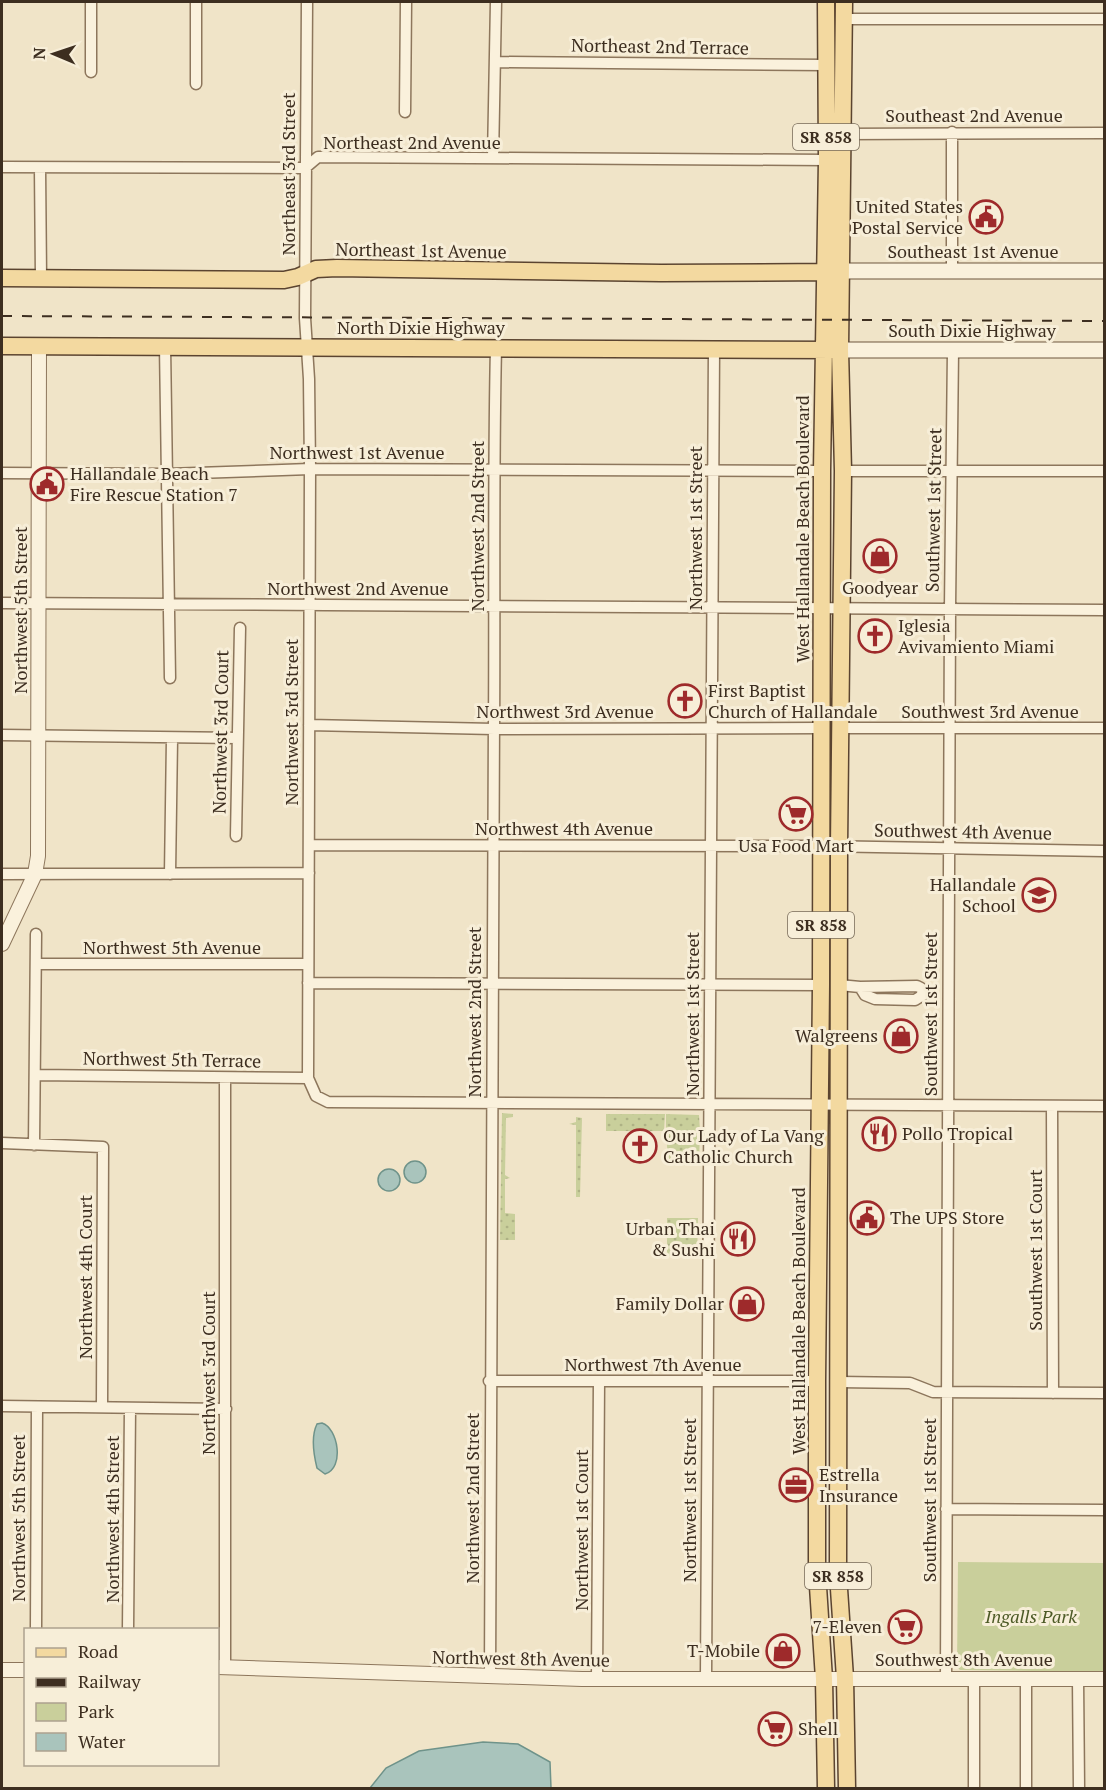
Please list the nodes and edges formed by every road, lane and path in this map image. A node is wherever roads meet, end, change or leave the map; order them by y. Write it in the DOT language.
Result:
graph roads {
  1 [pos="91,2"];
  2 [pos="196,2"];
  3 [pos="307,2"];
  4 [pos="406,2"];
  5 [pos="496,2"];
  6 [pos="826,2"];
  7 [pos="836,2"];
  8 [pos="844,2"];
  9 [pos="844,19"];
  10 [pos="1104,20"];
  11 [pos="844,42"];
  12 [pos="495,62"];
  13 [pos="826,65"];
  14 [pos="91,72"];
  15 [pos="196,84"];
  16 [pos="405,112"];
  17 [pos="952,132"];
  18 [pos="1104,133"];
  19 [pos="843,134"];
  20 [pos="493,158"];
  21 [pos="826,160"];
  22 [pos="2,167"];
  23 [pos="40,168"];
  24 [pos="305,168"];
  25 [pos="833,272"];
  26 [pos="952,272"];
  27 [pos="1104,272"];
  28 [pos="306,274"];
  29 [pos="2,278"];
  30 [pos="41,278"];
  31 [pos="2,346"];
  32 [pos="39,346"];
  33 [pos="165,346"];
  34 [pos="307,347"];
  35 [pos="496,348"];
  36 [pos="714,349"];
  37 [pos="823,350"];
  38 [pos="840,350"];
  39 [pos="953,350"];
  40 [pos="1104,350"];
  41 [pos="310,469"];
  42 [pos="494,469"];
  43 [pos="712,470"];
  44 [pos="951,470"];
  45 [pos="822,471"];
  46 [pos="843,471"];
  47 [pos="1104,471"];
  48 [pos="2,473"];
  49 [pos="39,473"];
  50 [pos="167,474"];
  51 [pos="2,603"];
  52 [pos="39,604"];
  53 [pos="170,604"];
  54 [pos="309,605"];
  55 [pos="494,607"];
  56 [pos="712,607"];
  57 [pos="822,608"];
  58 [pos="841,608"];
  59 [pos="950,608"];
  60 [pos="1104,610"];
  61 [pos="240,628"];
  62 [pos="170,678"];
  63 [pos="309,724"];
  64 [pos="711,728"];
  65 [pos="820,728"];
  66 [pos="840,728"];
  67 [pos="1104,728"];
  68 [pos="494,729"];
  69 [pos="950,729"];
  70 [pos="2,735"];
  71 [pos="39,735"];
  72 [pos="237,738"];
  73 [pos="172,739"];
  74 [pos="236,836"];
  75 [pos="309,845"];
  76 [pos="492,845"];
  77 [pos="711,846"];
  78 [pos="820,846"];
  79 [pos="838,847"];
  80 [pos="949,847"];
  81 [pos="1104,851"];
  82 [pos="309,873"];
  83 [pos="2,874"];
  84 [pos="36,874"];
  85 [pos="170,874"];
  86 [pos="36,934"];
  87 [pos="2,944"];
  88 [pos="36,964"];
  89 [pos="308,964"];
  90 [pos="308,983"];
  91 [pos="491,985"];
  92 [pos="821,985"];
  93 [pos="840,985"];
  94 [pos="710,986"];
  95 [pos="860,987"];
  96 [pos="36,1075"];
  97 [pos="225,1078"];
  98 [pos="308,1078"];
  99 [pos="490,1104"];
  100 [pos="820,1104"];
  101 [pos="709,1105"];
  102 [pos="837,1105"];
  103 [pos="947,1106"];
  104 [pos="1052,1106"];
  105 [pos="1104,1106"];
  106 [pos="2,1143"];
  107 [pos="34,1145"];
  108 [pos="818,1343"];
  109 [pos="489,1381"];
  110 [pos="599,1381"];
  111 [pos="817,1381"];
  112 [pos="707,1382"];
  113 [pos="839,1382"];
  114 [pos="947,1392"];
  115 [pos="1053,1393"];
  116 [pos="1104,1393"];
  117 [pos="2,1406"];
  118 [pos="37,1407"];
  119 [pos="102,1407"];
  120 [pos="130,1408"];
  121 [pos="226,1409"];
  122 [pos="839,1415"];
  123 [pos="946,1509"];
  124 [pos="1104,1510"];
  125 [pos="36,1628"];
  126 [pos="128,1628"];
  127 [pos="221,1667"];
  128 [pos="2,1670"];
  129 [pos="24,1670"];
  130 [pos="490,1677"];
  131 [pos="706,1678"];
  132 [pos="845,1678"];
  133 [pos="946,1678"];
  134 [pos="974,1678"];
  135 [pos="1026,1678"];
  136 [pos="1078,1678"];
  137 [pos="597,1679"];
  138 [pos="824,1679"];
  139 [pos="1104,1679"];
  140 [pos="826,1788"];
  141 [pos="846,1788"];
  142 [pos="974,1788"];
  143 [pos="1026,1788"];
  144 [pos="1078,1788"];
  1 -- 14 [label="street"];
  2 -- 15 [label="street"];
  3 -- 24 [label="street, Northeast 3rd Street"];
  4 -- 16 [label="street"];
  5 -- 12 [label="street"];
  6 -- 13 [label="main road, SR 858"];
  7 -- 11 [label="main road"];
  8 -- 9 [label="main road, SR 858"];
  9 -- 10 [label="street"];
  9 -- 11 [label="main road, SR 858"];
  11 -- 19 [label="main road, SR 858"];
  12 -- 13 [label="street, Northeast 2nd Terrace"];
  12 -- 20 [label="street"];
  13 -- 19 [label="main road"];
  13 -- 21 [label="main road, SR 858"];
  17 -- 18 [label="street, Southeast 2nd Avenue"];
  17 -- 19 [label="street, Southeast 2nd Avenue"];
  17 -- 26 [label="street"];
  19 -- 25 [label="main road, SR 858"];
  20 -- 21 [label="street, Northeast 2nd Avenue"];
  20 -- 24 [label="street, Northeast 2nd Avenue"];
  21 -- 25 [label="main road, SR 858"];
  22 -- 23 [label="street, Northeast 2nd Avenue"];
  23 -- 24 [label="street, Northeast 2nd Avenue"];
  23 -- 30 [label="street"];
  24 -- 28 [label="street, Northeast 3rd Street"];
  25 -- 26 [label="main road, Southeast 1st Avenue"];
  25 -- 28 [label="main road, Northeast 1st Avenue"];
  25 -- 37 [label="main road, SR 858"];
  25 -- 38 [label="main road, SR 858"];
  26 -- 27 [label="main road, Southeast 1st Avenue"];
  28 -- 30 [label="main road, Northeast 1st Avenue"];
  28 -- 34 [label="street, Northeast 3rd Street"];
  29 -- 30 [label="main road, Northeast 1st Avenue"];
  31 -- 32 [label="main road, North Dixie Highway"];
  32 -- 33 [label="main road, North Dixie Highway"];
  32 -- 49 [label="street, Northwest 5th Street"];
  33 -- 34 [label="main road, North Dixie Highway"];
  33 -- 50 [label="street"];
  34 -- 35 [label="main road, North Dixie Highway"];
  34 -- 41 [label="street, Northwest 3rd Street"];
  35 -- 36 [label="main road, North Dixie Highway"];
  35 -- 42 [label="street, Northwest 2nd Street"];
  36 -- 37 [label="main road, North Dixie Highway"];
  36 -- 43 [label="street, Northwest 1st Street"];
  37 -- 38 [label="main road, North Dixie Highway"];
  37 -- 45 [label="main road, West Hallandale Beach Boulevard / SR 858"];
  38 -- 39 [label="main road, South Dixie Highway"];
  38 -- 46 [label="main road, West Hallandale Beach Boulevard / SR 858"];
  39 -- 40 [label="main road, South Dixie Highway"];
  39 -- 44 [label="street, Southwest 1st Street"];
  41 -- 42 [label="street, Northwest 1st Avenue"];
  41 -- 50 [label="street, Northwest 1st Avenue"];
  41 -- 54 [label="street, Northwest 3rd Street"];
  42 -- 43 [label="street, Northwest 1st Avenue"];
  42 -- 55 [label="street, Northwest 2nd Street"];
  43 -- 45 [label="street, Northwest 1st Avenue"];
  43 -- 56 [label="street, Northwest 1st Street"];
  44 -- 46 [label="street"];
  44 -- 47 [label="street"];
  44 -- 59 [label="street, Southwest 1st Street"];
  45 -- 57 [label="main road, West Hallandale Beach Boulevard / SR 858"];
  46 -- 58 [label="main road, West Hallandale Beach Boulevard / SR 858"];
  48 -- 49 [label="street, Northwest 1st Avenue"];
  49 -- 50 [label="street, Northwest 1st Avenue"];
  49 -- 52 [label="street, Northwest 5th Street"];
  50 -- 53 [label="street"];
  51 -- 52 [label="street, Northwest 2nd Avenue"];
  52 -- 53 [label="street, Northwest 2nd Avenue"];
  52 -- 71 [label="street, Northwest 5th Street"];
  53 -- 54 [label="street, Northwest 2nd Avenue"];
  53 -- 62 [label="street"];
  54 -- 55 [label="street, Northwest 2nd Avenue"];
  54 -- 63 [label="street, Northwest 3rd Street"];
  55 -- 56 [label="street, Northwest 2nd Avenue"];
  55 -- 68 [label="street, Northwest 2nd Street"];
  56 -- 57 [label="street, Northwest 2nd Avenue"];
  56 -- 64 [label="street, Northwest 1st Street"];
  57 -- 58 [label="street, Northwest 2nd Avenue"];
  57 -- 65 [label="main road, West Hallandale Beach Boulevard / SR 858"];
  58 -- 59 [label="street, Northwest 2nd Avenue"];
  58 -- 66 [label="main road, West Hallandale Beach Boulevard / SR 858"];
  59 -- 60 [label="street, Northwest 2nd Avenue"];
  59 -- 69 [label="street, Southwest 1st Street"];
  61 -- 72 [label="street, Northwest 3rd Court"];
  63 -- 68 [label="street, Northwest 3rd Avenue"];
  63 -- 75 [label="street, Northwest 3rd Street"];
  64 -- 65 [label="street, Northwest 3rd Avenue"];
  64 -- 68 [label="street, Northwest 3rd Avenue"];
  64 -- 77 [label="street, Northwest 1st Street"];
  65 -- 78 [label="main road, West Hallandale Beach Boulevard / SR 858"];
  66 -- 69 [label="street, Southwest 3rd Avenue"];
  66 -- 79 [label="main road, West Hallandale Beach Boulevard / SR 858"];
  67 -- 69 [label="street, Southwest 3rd Avenue"];
  68 -- 76 [label="street, Northwest 2nd Street"];
  69 -- 80 [label="street, Southwest 1st Street"];
  70 -- 71 [label="street"];
  71 -- 73 [label="street"];
  71 -- 84 [label="street, Northwest 5th Street"];
  72 -- 73 [label="street"];
  72 -- 74 [label="street, Northwest 3rd Court"];
  73 -- 85 [label="street"];
  75 -- 76 [label="street, Northwest 4th Avenue"];
  75 -- 82 [label="street, Northwest 3rd Street"];
  76 -- 77 [label="street, Northwest 4th Avenue"];
  76 -- 91 [label="street, Northwest 2nd Street"];
  77 -- 78 [label="street, Northwest 4th Avenue"];
  77 -- 94 [label="street, Northwest 1st Street"];
  78 -- 79 [label="street, Southwest 4th Avenue"];
  78 -- 92 [label="main road, West Hallandale Beach Boulevard / SR 858"];
  79 -- 80 [label="street, Southwest 4th Avenue"];
  79 -- 93 [label="main road, West Hallandale Beach Boulevard / SR 858"];
  80 -- 81 [label="street, Southwest 4th Avenue"];
  80 -- 103 [label="street, Southwest 1st Street"];
  82 -- 85 [label="street"];
  82 -- 89 [label="street, Northwest 3rd Street"];
  83 -- 84 [label="street"];
  84 -- 85 [label="street"];
  84 -- 87 [label="street"];
  86 -- 88 [label="street"];
  88 -- 89 [label="street, Northwest 5th Avenue"];
  88 -- 96 [label="street"];
  89 -- 90 [label="street, Northwest 3rd Street"];
  90 -- 91 [label="street"];
  90 -- 98 [label="street, Northwest 3rd Street"];
  91 -- 94 [label="street"];
  91 -- 99 [label="street, Northwest 2nd Street"];
  92 -- 94 [label="street"];
  92 -- 100 [label="main road, West Hallandale Beach Boulevard / SR 858"];
  93 -- 95 [label="street"];
  93 -- 102 [label="main road, West Hallandale Beach Boulevard / SR 858"];
  94 -- 101 [label="street, Northwest 1st Street"];
  95 -- 95 [label="street"];
  96 -- 97 [label="street, Northwest 5th Terrace"];
  96 -- 107 [label="street"];
  97 -- 98 [label="street, Northwest 5th Terrace"];
  97 -- 121 [label="street, Northwest 3rd Court"];
  98 -- 99 [label="street, Northwest 3rd Street"];
  99 -- 101 [label="street"];
  99 -- 109 [label="street, Northwest 2nd Street"];
  100 -- 101 [label="street"];
  100 -- 102 [label="street"];
  100 -- 108 [label="main road, West Hallandale Beach Boulevard / SR 858"];
  101 -- 112 [label="street, Northwest 1st Street"];
  102 -- 103 [label="street"];
  102 -- 113 [label="main road, West Hallandale Beach Boulevard / SR 858"];
  103 -- 104 [label="street"];
  103 -- 114 [label="street, Southwest 1st Street"];
  104 -- 105 [label="street"];
  104 -- 115 [label="street, Southwest 1st Court"];
  106 -- 107 [label="street"];
  107 -- 119 [label="street, Northwest 4th Court"];
  108 -- 111 [label="main road, West Hallandale Beach Boulevard / SR 858"];
  108 -- 113 [label="main road"];
  109 -- 110 [label="street, Northwest 7th Avenue"];
  109 -- 130 [label="street, Northwest 2nd Street"];
  110 -- 112 [label="street, Northwest 7th Avenue"];
  110 -- 137 [label="street, Northwest 1st Court"];
  111 -- 112 [label="street, Northwest 7th Avenue"];
  111 -- 122 [label="main road"];
  111 -- 138 [label="main road, West Hallandale Beach Boulevard / SR 858"];
  112 -- 131 [label="street, Northwest 1st Street"];
  113 -- 114 [label="street"];
  113 -- 122 [label="main road, West Hallandale Beach Boulevard / SR 858"];
  114 -- 115 [label="street"];
  114 -- 123 [label="street, Southwest 1st Street"];
  115 -- 116 [label="street"];
  117 -- 118 [label="street"];
  118 -- 119 [label="street"];
  118 -- 125 [label="street, Northwest 5th Street"];
  119 -- 120 [label="street"];
  120 -- 121 [label="street"];
  120 -- 126 [label="street, Northwest 4th Street"];
  121 -- 127 [label="street, Northwest 3rd Court"];
  122 -- 132 [label="main road, West Hallandale Beach Boulevard / SR 858"];
  123 -- 124 [label="street"];
  123 -- 133 [label="street, Southwest 1st Street"];
  127 -- 130 [label="street, Northwest 8th Avenue"];
  128 -- 129 [label="street"];
  130 -- 137 [label="street, Northwest 8th Avenue"];
  131 -- 137 [label="street, Northwest 8th Avenue"];
  131 -- 138 [label="street, Northwest 8th Avenue"];
  132 -- 133 [label="street, Southwest 8th Avenue"];
  132 -- 138 [label="street, Southwest 8th Avenue"];
  132 -- 141 [label="main road, West Hallandale Beach Boulevard / SR 858"];
  133 -- 134 [label="street, Southwest 8th Avenue"];
  134 -- 135 [label="street, Southwest 8th Avenue"];
  134 -- 142 [label="street"];
  135 -- 136 [label="street, Southwest 8th Avenue"];
  135 -- 143 [label="street"];
  136 -- 139 [label="street, Southwest 8th Avenue"];
  136 -- 144 [label="street"];
  138 -- 140 [label="main road, West Hallandale Beach Boulevard / SR 858"];
}
